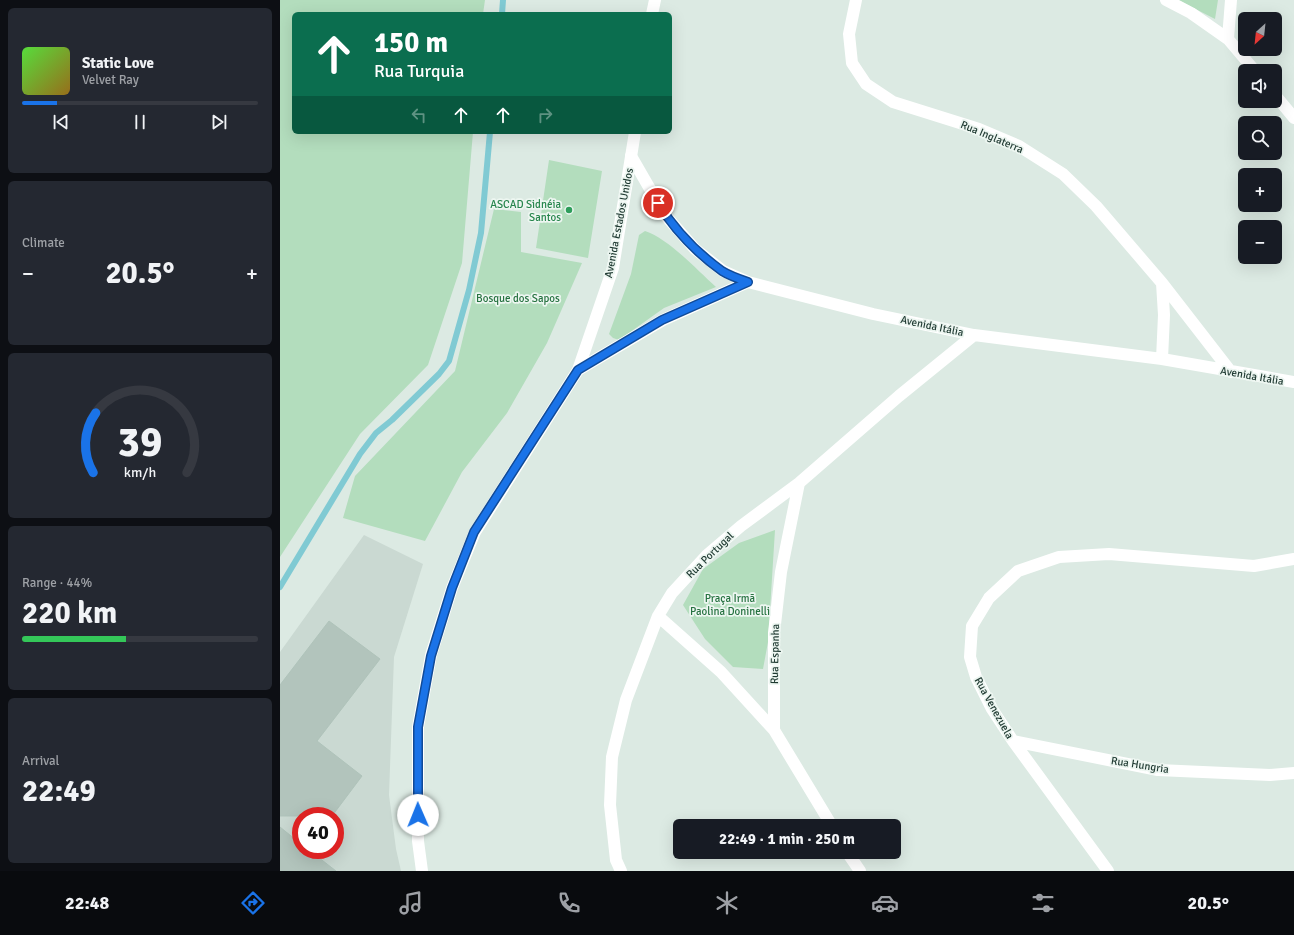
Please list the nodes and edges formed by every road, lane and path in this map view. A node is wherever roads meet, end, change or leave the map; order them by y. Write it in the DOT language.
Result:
graph roads {
  1 [pos="654,0"];
  2 [pos="856,0"];
  3 [pos="1166,0"];
  4 [pos="1231,0"];
  5 [pos="652,12"];
  6 [pos="1228,39"];
  7 [pos="1249,64"];
  8 [pos="1282,103"];
  9 [pos="1294,118"];
  10 [pos="635,134"];
  11 [pos="631,156"];
  12 [pos="748,282"];
  13 [pos="1162,283"];
  14 [pos="974,335"];
  15 [pos="1162,359"];
  16 [pos="578,370"];
  17 [pos="1230,372"];
  18 [pos="1294,382"];
  19 [pos="799,483"];
  20 [pos="1294,559"];
  21 [pos="658,616"];
  22 [pos="774,730"];
  23 [pos="1013,741"];
  24 [pos="1294,773"];
  25 [pos="828,819"];
  26 [pos="852,859"];
  27 [pos="422,871"];
  28 [pos="621,871"];
  29 [pos="860,871"];
  30 [pos="1108,871"];
  1 -- 5 [label="street"];
  2 -- 13 [label="street, Rua Inglaterra"];
  3 -- 6 [label="street"];
  4 -- 6 [label="street"];
  6 -- 7 [label="street"];
  8 -- 9 [label="street"];
  10 -- 11 [label="street, Avenida Estados Unidos"];
  11 -- 12 [label="street, Avenida Itália"];
  11 -- 16 [label="street, Avenida Estados Unidos"];
  12 -- 14 [label="street, Avenida Itália"];
  12 -- 16 [label="street"];
  13 -- 15 [label="street"];
  13 -- 17 [label="street, Rua Inglaterra"];
  14 -- 15 [label="street, Avenida Itália"];
  14 -- 19 [label="street, Rua Portugal"];
  15 -- 17 [label="street, Avenida Itália"];
  16 -- 27 [label="street, Avenida Estados Unidos"];
  17 -- 18 [label="street, Avenida Itália"];
  19 -- 21 [label="street, Rua Portugal"];
  19 -- 22 [label="street, Rua Espanha"];
  20 -- 23 [label="street, Rua Venezuela"];
  21 -- 22 [label="street"];
  21 -- 28 [label="street, Rua Portugal"];
  22 -- 25 [label="street"];
  23 -- 24 [label="street, Rua Hungria"];
  23 -- 30 [label="street, Rua Venezuela"];
  26 -- 29 [label="street"];
}
